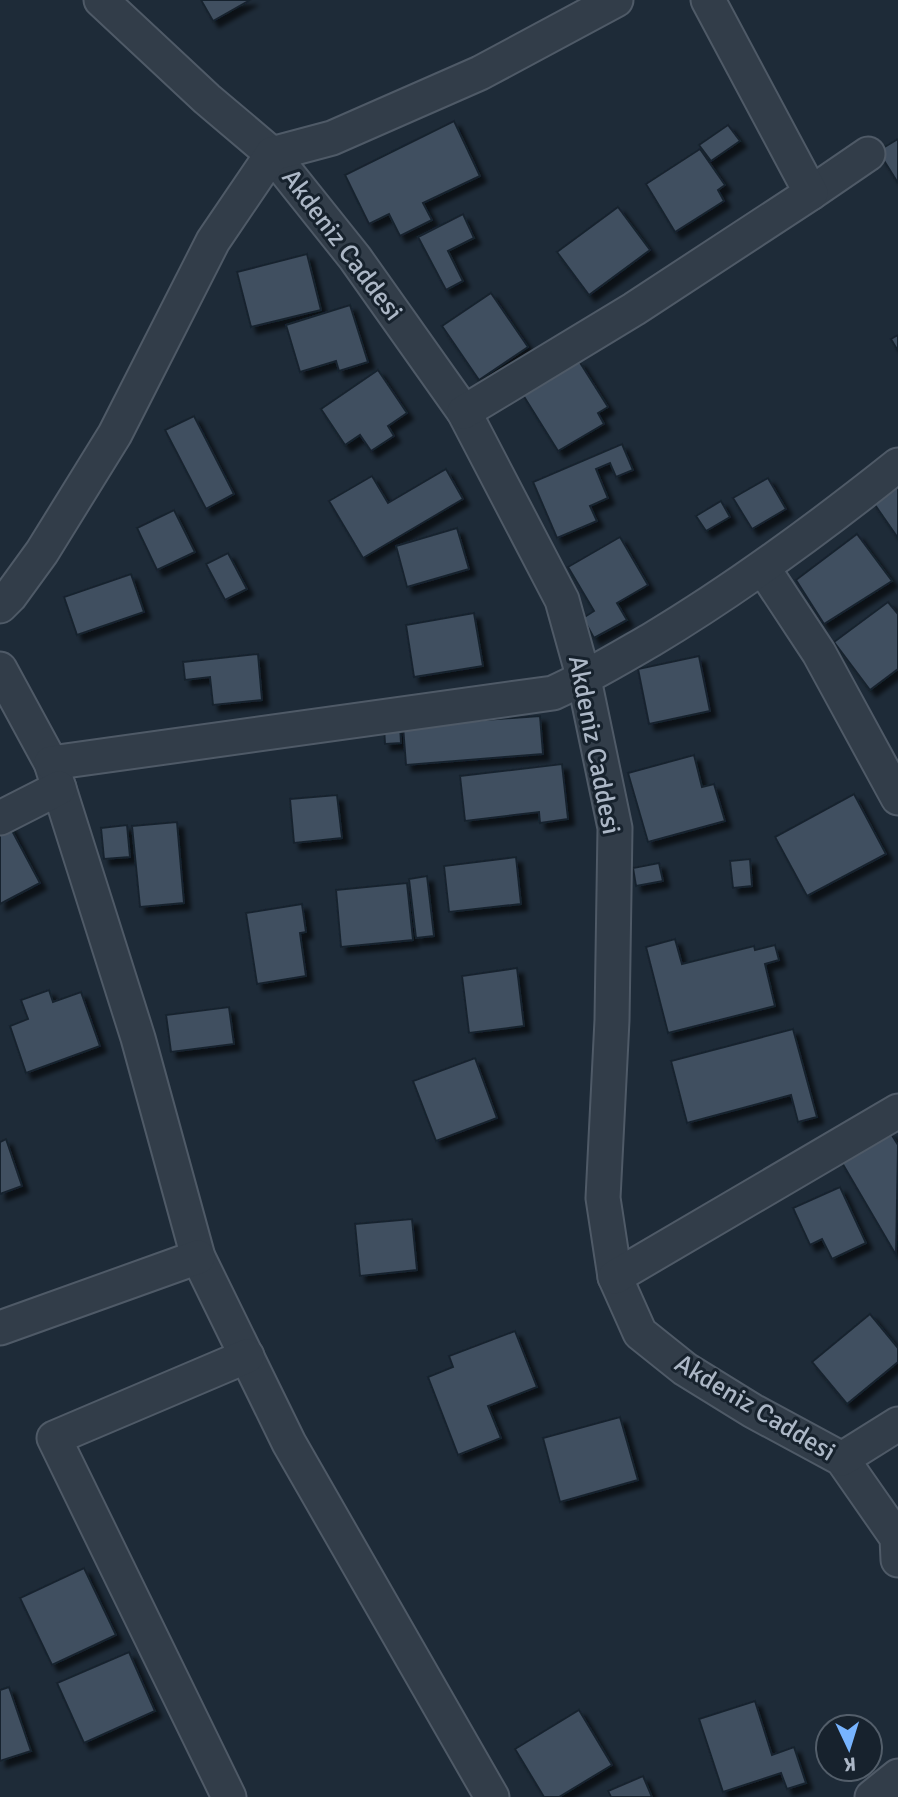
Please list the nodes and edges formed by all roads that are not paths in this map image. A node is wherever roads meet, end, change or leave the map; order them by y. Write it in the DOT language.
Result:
graph roads {
  1 [pos="101,0"];
  2 [pos="616,0"];
  3 [pos="708,0"];
  4 [pos="272,154"];
  5 [pos="868,155"];
  6 [pos="811,193"];
  7 [pos="464,412"];
  8 [pos="898,465"];
  9 [pos="763,568"];
  10 [pos="0,606"];
  11 [pos="0,669"];
  12 [pos="584,679"];
  13 [pos="55,775"];
  14 [pos="898,798"];
  15 [pos="0,818"];
  16 [pos="898,1111"];
  17 [pos="198,1257"];
  18 [pos="615,1277"];
  19 [pos="0,1328"];
  20 [pos="247,1356"];
  21 [pos="898,1424"];
  22 [pos="842,1459"];
  23 [pos="898,1560"];
  24 [pos="898,1776"];
  25 [pos="229,1797"];
  26 [pos="492,1797"];
  27 [pos="872,1797"];
  1 -- 4 [label="street, Akdeniz Caddesi"];
  2 -- 4 [label="street"];
  3 -- 6 [label="street"];
  4 -- 7 [label="street, Akdeniz Caddesi"];
  4 -- 10 [label="street"];
  5 -- 6 [label="street"];
  6 -- 7 [label="street"];
  7 -- 12 [label="street, Akdeniz Caddesi"];
  8 -- 9 [label="street"];
  9 -- 12 [label="street"];
  9 -- 14 [label="street"];
  11 -- 13 [label="street"];
  12 -- 13 [label="street"];
  12 -- 18 [label="street, Akdeniz Caddesi"];
  13 -- 15 [label="street"];
  13 -- 17 [label="street"];
  16 -- 18 [label="street"];
  17 -- 19 [label="street"];
  17 -- 20 [label="street"];
  18 -- 22 [label="street, Akdeniz Caddesi"];
  20 -- 25 [label="street"];
  20 -- 26 [label="street"];
  21 -- 22 [label="street"];
  22 -- 23 [label="street, Akdeniz Caddesi"];
  24 -- 27 [label="street"];
}
